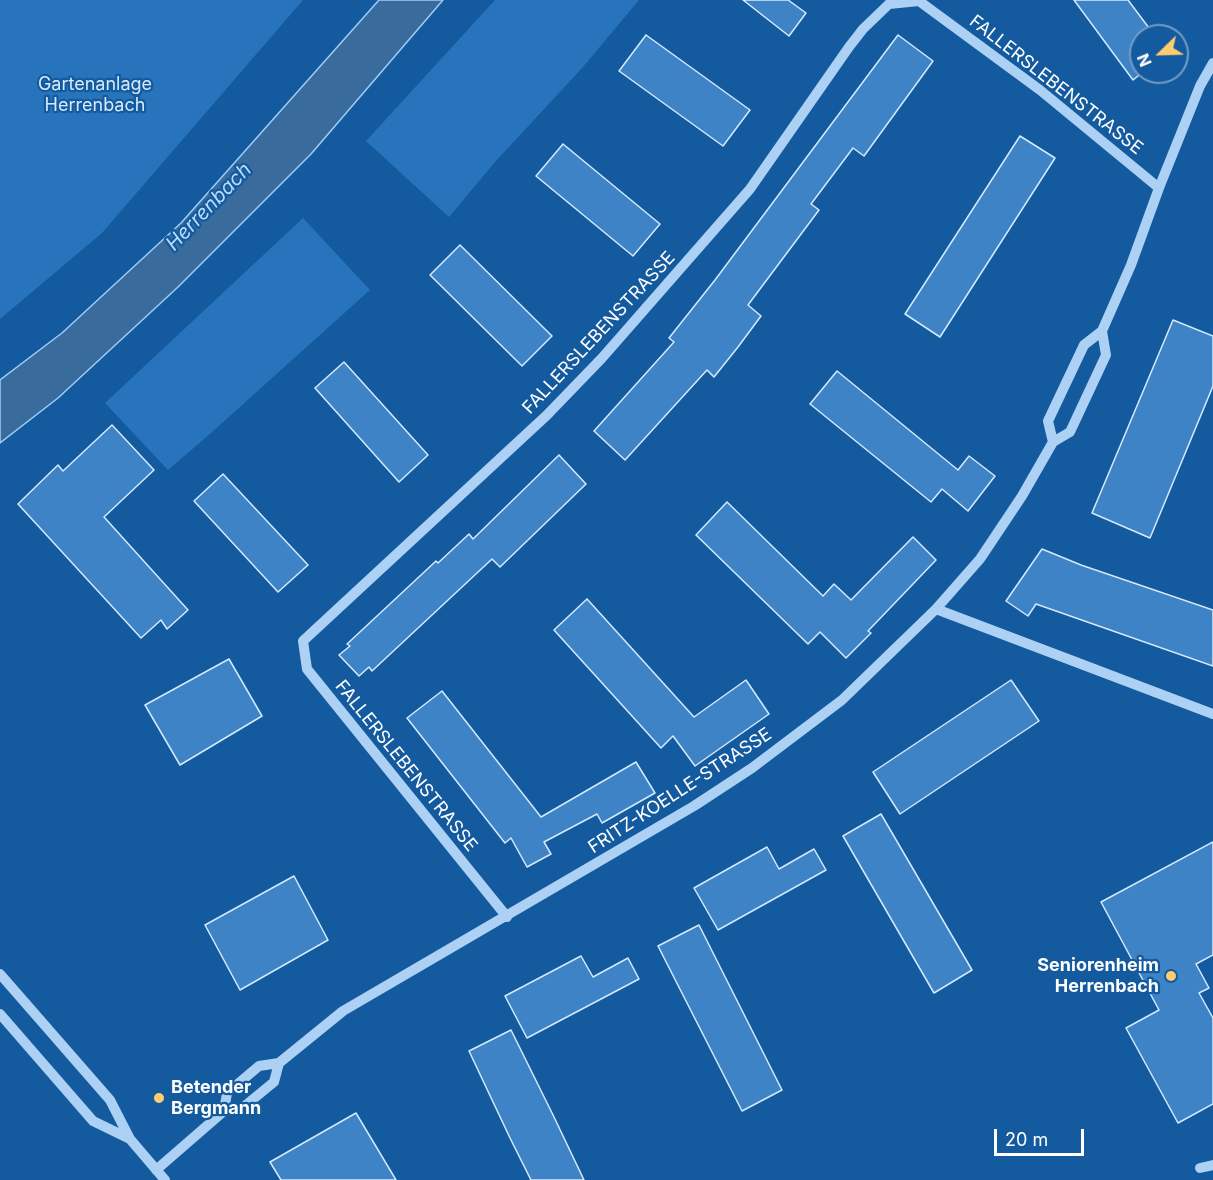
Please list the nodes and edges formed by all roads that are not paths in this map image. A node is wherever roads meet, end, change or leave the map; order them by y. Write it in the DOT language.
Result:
graph roads {
  1 [pos="1213,63"];
  2 [pos="1159,188"];
  3 [pos="1102,331"];
  4 [pos="1053,442"];
  5 [pos="936,609"];
  6 [pos="1213,714"];
  7 [pos="507,917"];
  8 [pos="0,974"];
  9 [pos="0,1014"];
  10 [pos="279,1063"];
  11 [pos="224,1111"];
  12 [pos="130,1139"];
  13 [pos="1213,1165"];
  14 [pos="1200,1168"];
  15 [pos="156,1170"];
  16 [pos="165,1180"];
  1 -- 2 [label="street, FRITZ-KOELLE-STRASSE"];
  2 -- 3 [label="street, FRITZ-KOELLE-STRASSE"];
  2 -- 7 [label="street, FALLERSLEBENSTRASSE"];
  3 -- 4 [label="street, FRITZ-KOELLE-STRASSE"];
  3 -- 4 [label="street, FRITZ-KOELLE-STRASSE"];
  4 -- 5 [label="street, FRITZ-KOELLE-STRASSE"];
  5 -- 6 [label="street"];
  5 -- 7 [label="street, FRITZ-KOELLE-STRASSE"];
  7 -- 10 [label="street, FRITZ-KOELLE-STRASSE"];
  8 -- 12 [label="street"];
  9 -- 12 [label="street"];
  10 -- 11 [label="street, FRITZ-KOELLE-STRASSE"];
  10 -- 11 [label="street, FRITZ-KOELLE-STRASSE"];
  11 -- 15 [label="street, FRITZ-KOELLE-STRASSE"];
  12 -- 15 [label="street"];
  13 -- 14 [label="street"];
  15 -- 16 [label="street"];
}
